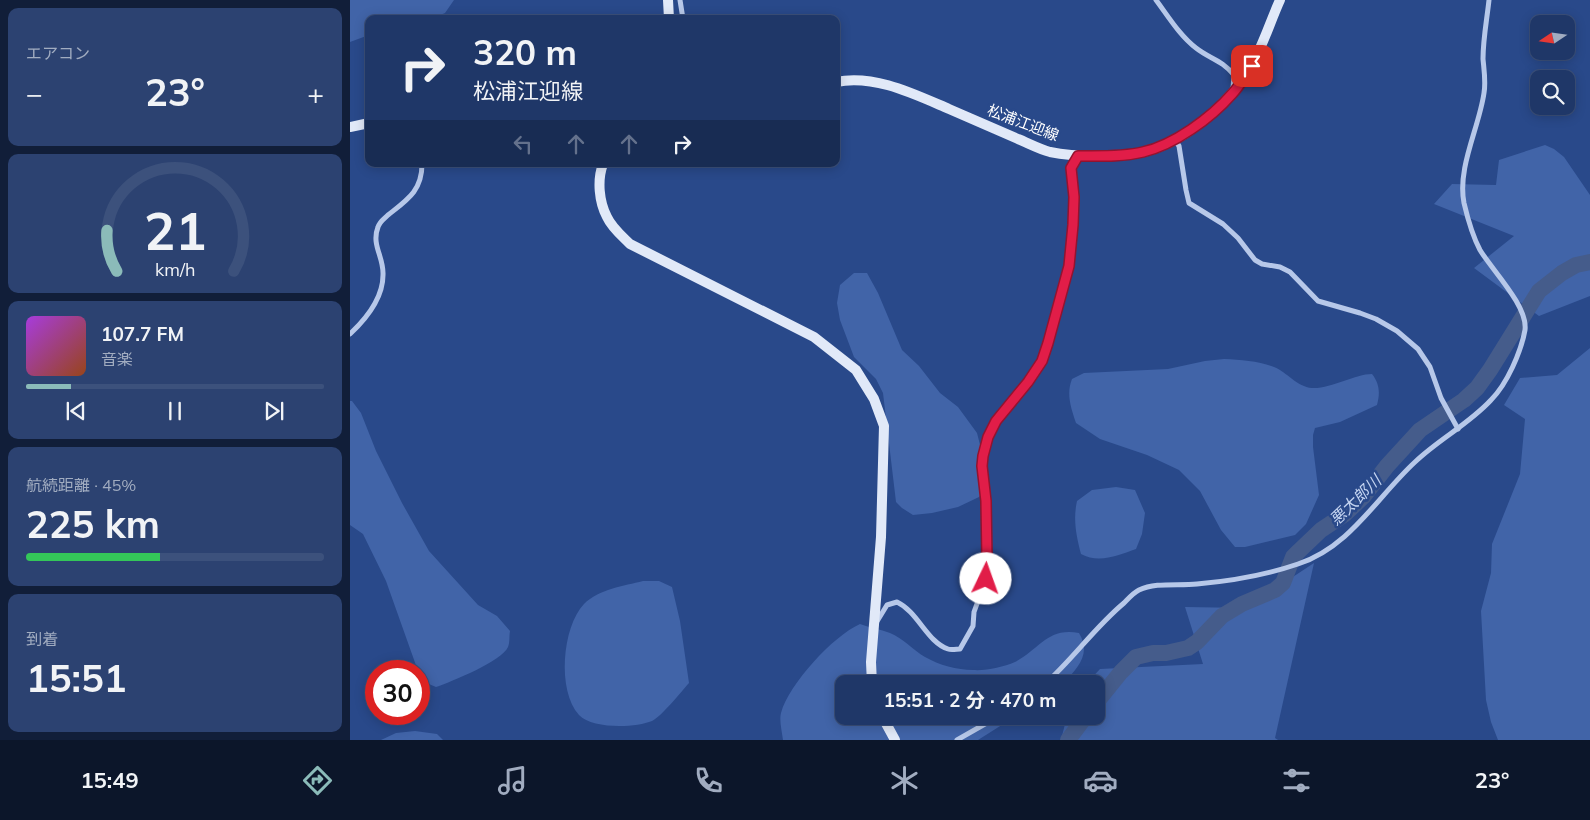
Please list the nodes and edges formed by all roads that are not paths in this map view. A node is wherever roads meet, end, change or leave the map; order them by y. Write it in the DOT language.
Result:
graph roads {
  1 [pos="668,0"];
  2 [pos="680,0"];
  3 [pos="1156,0"];
  4 [pos="1280,0"];
  5 [pos="1489,0"];
  6 [pos="669,15"];
  7 [pos="682,15"];
  8 [pos="840,78"];
  9 [pos="848,79"];
  10 [pos="840,81"];
  11 [pos="1233,94"];
  12 [pos="365,124"];
  13 [pos="350,127"];
  14 [pos="1175,139"];
  15 [pos="1078,156"];
  16 [pos="422,167"];
  17 [pos="602,167"];
  18 [pos="350,334"];
  19 [pos="1458,429"];
  20 [pos="874,627"];
  21 [pos="872,675"];
  22 [pos="1055,675"];
  23 [pos="886,725"];
  24 [pos="983,725"];
  25 [pos="895,740"];
  26 [pos="957,740"];
  1 -- 6 [label="street"];
  2 -- 7 [label="street"];
  3 -- 11 [label="street"];
  4 -- 11 [label="street, 松浦江迎線"];
  5 -- 19 [label="street"];
  8 -- 9 [label="street"];
  9 -- 10 [label="street, 松浦江迎線"];
  9 -- 15 [label="street, 松浦江迎線"];
  11 -- 14 [label="street, 松浦江迎線"];
  12 -- 13 [label="street"];
  14 -- 15 [label="street, 松浦江迎線"];
  14 -- 19 [label="street"];
  15 -- 20 [label="street"];
  16 -- 18 [label="street"];
  17 -- 20 [label="street"];
  19 -- 22 [label="street"];
  20 -- 21 [label="street"];
  23 -- 25 [label="street"];
  24 -- 26 [label="street"];
}
